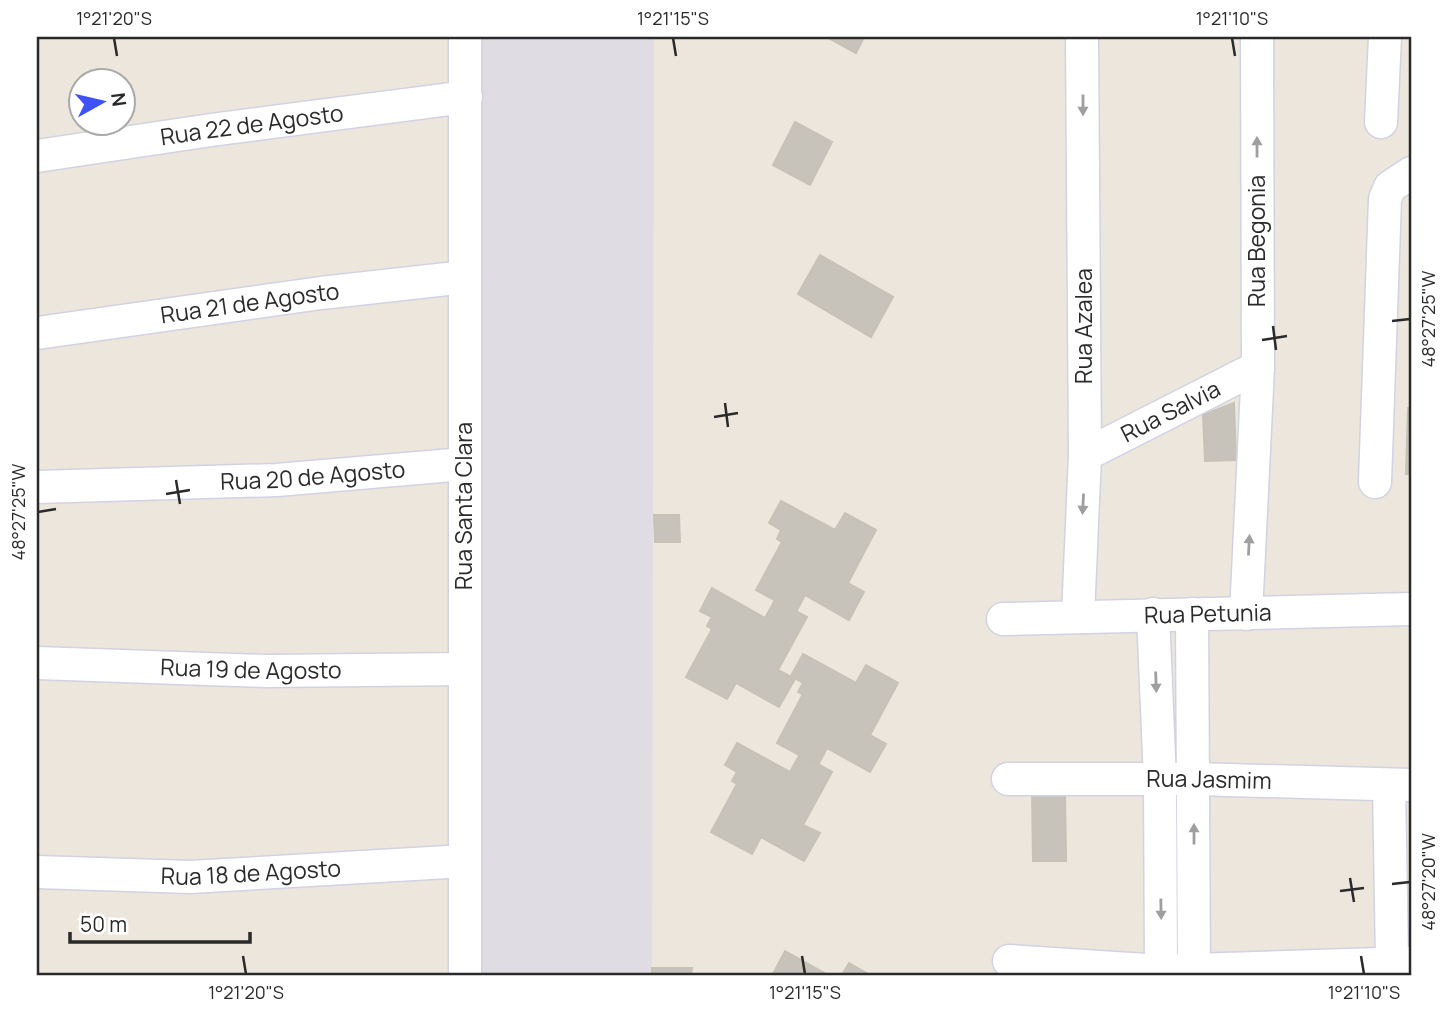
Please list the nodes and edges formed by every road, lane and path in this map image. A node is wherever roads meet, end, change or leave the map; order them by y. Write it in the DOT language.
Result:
graph roads {
  1 [pos="465,37"];
  2 [pos="1082,37"];
  3 [pos="1257,37"];
  4 [pos="1385,37"];
  5 [pos="466,97"];
  6 [pos="1381,122"];
  7 [pos="37,156"];
  8 [pos="1411,173"];
  9 [pos="465,277"];
  10 [pos="37,333"];
  11 [pos="1258,367"];
  12 [pos="1085,455"];
  13 [pos="464,464"];
  14 [pos="1375,482"];
  15 [pos="37,487"];
  16 [pos="1411,609"];
  17 [pos="1153,614"];
  18 [pos="1192,614"];
  19 [pos="1246,614"];
  20 [pos="1078,616"];
  21 [pos="1003,619"];
  22 [pos="37,663"];
  23 [pos="464,669"];
  24 [pos="1009,779"];
  25 [pos="1194,779"];
  26 [pos="1160,780"];
  27 [pos="1400,785"];
  28 [pos="465,861"];
  29 [pos="37,872"];
  30 [pos="1009,961"];
  31 [pos="1402,962"];
  32 [pos="1161,973"];
  33 [pos="1194,973"];
  34 [pos="465,975"];
  1 -- 5 [label="street, Rua Santa Clara"];
  2 -- 12 [label="street, Rua Azalea, one-way"];
  11 -- 3 [label="street, Rua Begonia, one-way"];
  4 -- 6 [label="street"];
  5 -- 7 [label="street, Rua 22 de Agosto"];
  5 -- 9 [label="street, Rua Santa Clara"];
  8 -- 14 [label="street"];
  9 -- 10 [label="street, Rua 21 de Agosto"];
  9 -- 13 [label="street, Rua Santa Clara"];
  11 -- 12 [label="street, Rua Salvia"];
  19 -- 11 [label="street, Rua Begonia, one-way"];
  12 -- 20 [label="street, Rua Azalea, one-way"];
  13 -- 15 [label="street, Rua 20 de Agosto"];
  13 -- 23 [label="street, Rua Santa Clara"];
  16 -- 19 [label="street, Rua Petunia"];
  17 -- 18 [label="street, Rua Petunia"];
  17 -- 20 [label="street, Rua Petunia"];
  17 -- 26 [label="street, one-way"];
  18 -- 19 [label="street, Rua Petunia"];
  18 -- 25 [label="street"];
  20 -- 21 [label="street, Rua Petunia"];
  22 -- 23 [label="street, Rua 19 de Agosto"];
  23 -- 28 [label="street, Rua Santa Clara"];
  24 -- 26 [label="street, Rua Jasmim"];
  25 -- 26 [label="street, Rua Jasmim"];
  25 -- 27 [label="street, Rua Jasmim"];
  33 -- 25 [label="street, one-way"];
  26 -- 32 [label="street, one-way"];
  27 -- 31 [label="street"];
  28 -- 29 [label="street, Rua 18 de Agosto"];
  28 -- 34 [label="street, Rua Santa Clara"];
  30 -- 32 [label="street"];
  31 -- 33 [label="street"];
  32 -- 33 [label="street"];
}
